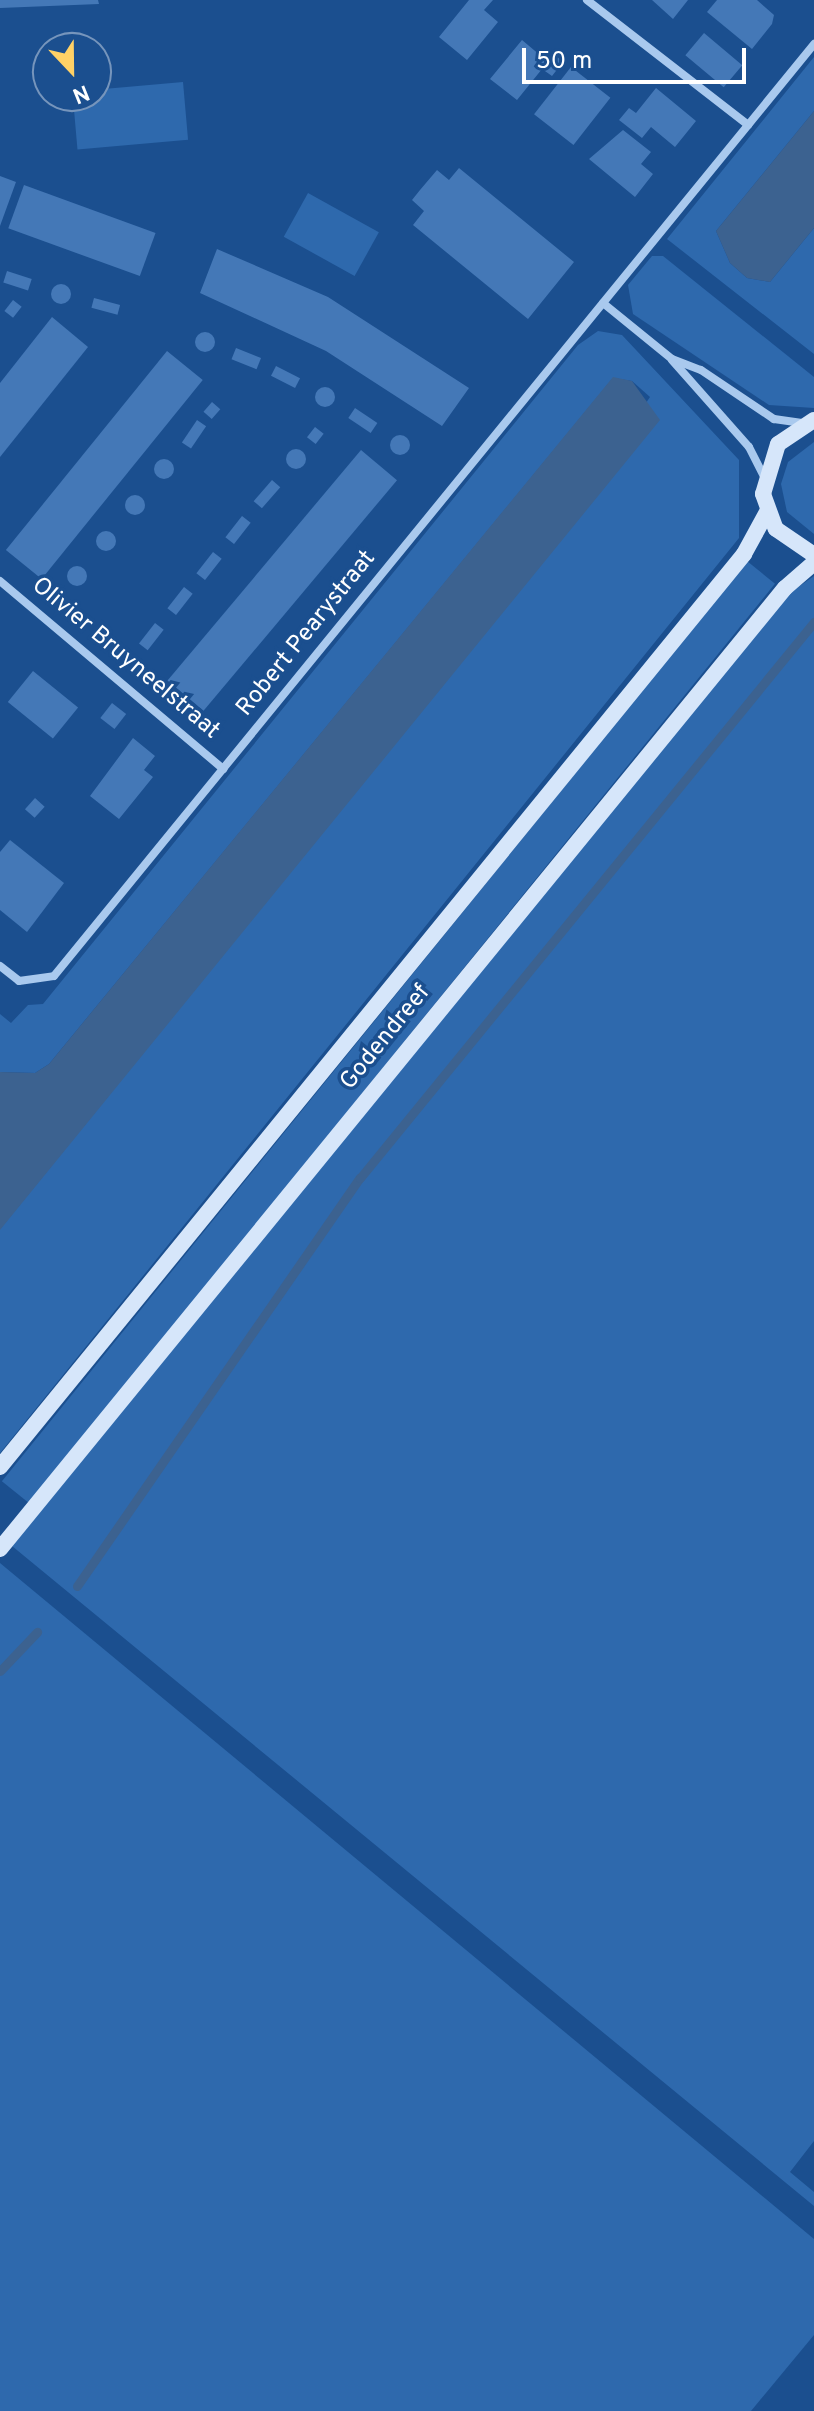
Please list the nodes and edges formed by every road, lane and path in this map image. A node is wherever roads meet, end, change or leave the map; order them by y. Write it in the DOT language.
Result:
graph roads {
  1 [pos="587,0"];
  2 [pos="814,44"];
  3 [pos="748,125"];
  4 [pos="603,303"];
  5 [pos="672,359"];
  6 [pos="809,422"];
  7 [pos="764,476"];
  8 [pos="767,512"];
  9 [pos="814,555"];
  10 [pos="814,563"];
  11 [pos="0,581"];
  12 [pos="223,769"];
  13 [pos="0,966"];
  14 [pos="0,1467"];
  15 [pos="3,1546"];
  1 -- 3 [label="street"];
  2 -- 3 [label="street, Robert Pearystraat"];
  3 -- 4 [label="street, Robert Pearystraat"];
  4 -- 5 [label="street"];
  4 -- 12 [label="street, Robert Pearystraat"];
  5 -- 6 [label="street"];
  5 -- 7 [label="street"];
  6 -- 7 [label="main road"];
  7 -- 8 [label="main road"];
  8 -- 9 [label="main road"];
  8 -- 14 [label="main road, Godendreef"];
  10 -- 15 [label="main road, Godendreef"];
  11 -- 12 [label="street, Olivier Bruyneelstraat"];
  12 -- 13 [label="street, Robert Pearystraat"];
}
